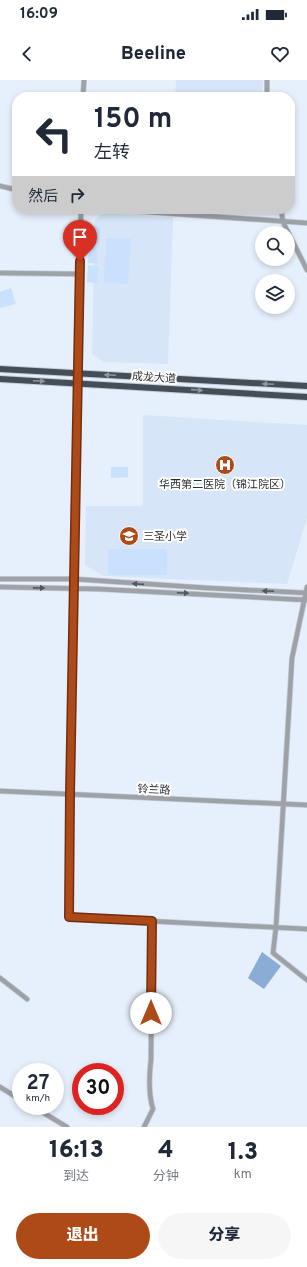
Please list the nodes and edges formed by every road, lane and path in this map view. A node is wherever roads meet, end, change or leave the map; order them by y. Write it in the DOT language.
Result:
graph roads {
  1 [pos="84,80"];
  2 [pos="267,80"];
  3 [pos="83,92"];
  4 [pos="266,92"];
  5 [pos="0,186"];
  6 [pos="12,189"];
  7 [pos="81,214"];
  8 [pos="173,214"];
  9 [pos="282,214"];
  10 [pos="283,222"];
  11 [pos="307,223"];
  12 [pos="307,270"];
  13 [pos="0,273"];
  14 [pos="80,274"];
  15 [pos="0,369"];
  16 [pos="78,373"];
  17 [pos="0,379"];
  18 [pos="78,383"];
  19 [pos="307,386"];
  20 [pos="307,397"];
  21 [pos="0,579"];
  22 [pos="74,579"];
  23 [pos="0,587"];
  24 [pos="307,587"];
  25 [pos="74,589"];
  26 [pos="306,592"];
  27 [pos="306,600"];
  28 [pos="0,791"];
  29 [pos="70,794"];
  30 [pos="283,804"];
  31 [pos="307,805"];
  32 [pos="152,921"];
  33 [pos="276,927"];
  34 [pos="307,929"];
  35 [pos="0,978"];
  36 [pos="307,980"];
  37 [pos="26,999"];
  38 [pos="0,1087"];
  39 [pos="12,1094"];
  40 [pos="47,1115"];
  41 [pos="67,1127"];
  42 [pos="144,1127"];
  1 -- 3 [label="street"];
  2 -- 4 [label="street"];
  5 -- 6 [label="street"];
  7 -- 14 [label="street"];
  8 -- 10 [label="street"];
  9 -- 10 [label="street"];
  10 -- 11 [label="street"];
  10 -- 12 [label="street"];
  13 -- 14 [label="street"];
  14 -- 16 [label="street"];
  15 -- 16 [label="highway, 成龙大道"];
  16 -- 18 [label="street"];
  19 -- 16 [label="highway, 成龙大道, one-way"];
  17 -- 18 [label="highway, 成龙大道, one-way"];
  18 -- 20 [label="highway, 成龙大道, one-way"];
  18 -- 22 [label="street"];
  21 -- 22 [label="street"];
  22 -- 25 [label="street"];
  26 -- 22 [label="street, one-way"];
  23 -- 25 [label="street, one-way"];
  24 -- 26 [label="street"];
  25 -- 27 [label="street, one-way"];
  25 -- 29 [label="street"];
  26 -- 27 [label="street"];
  27 -- 30 [label="street"];
  28 -- 29 [label="street, 铃兰路"];
  29 -- 30 [label="street, 铃兰路"];
  29 -- 32 [label="street"];
  30 -- 31 [label="street, 铃兰路"];
  30 -- 33 [label="street"];
  32 -- 33 [label="street"];
  32 -- 42 [label="street"];
  33 -- 34 [label="street"];
  33 -- 36 [label="street"];
  35 -- 37 [label="street"];
  38 -- 39 [label="street"];
  40 -- 41 [label="street"];
}
